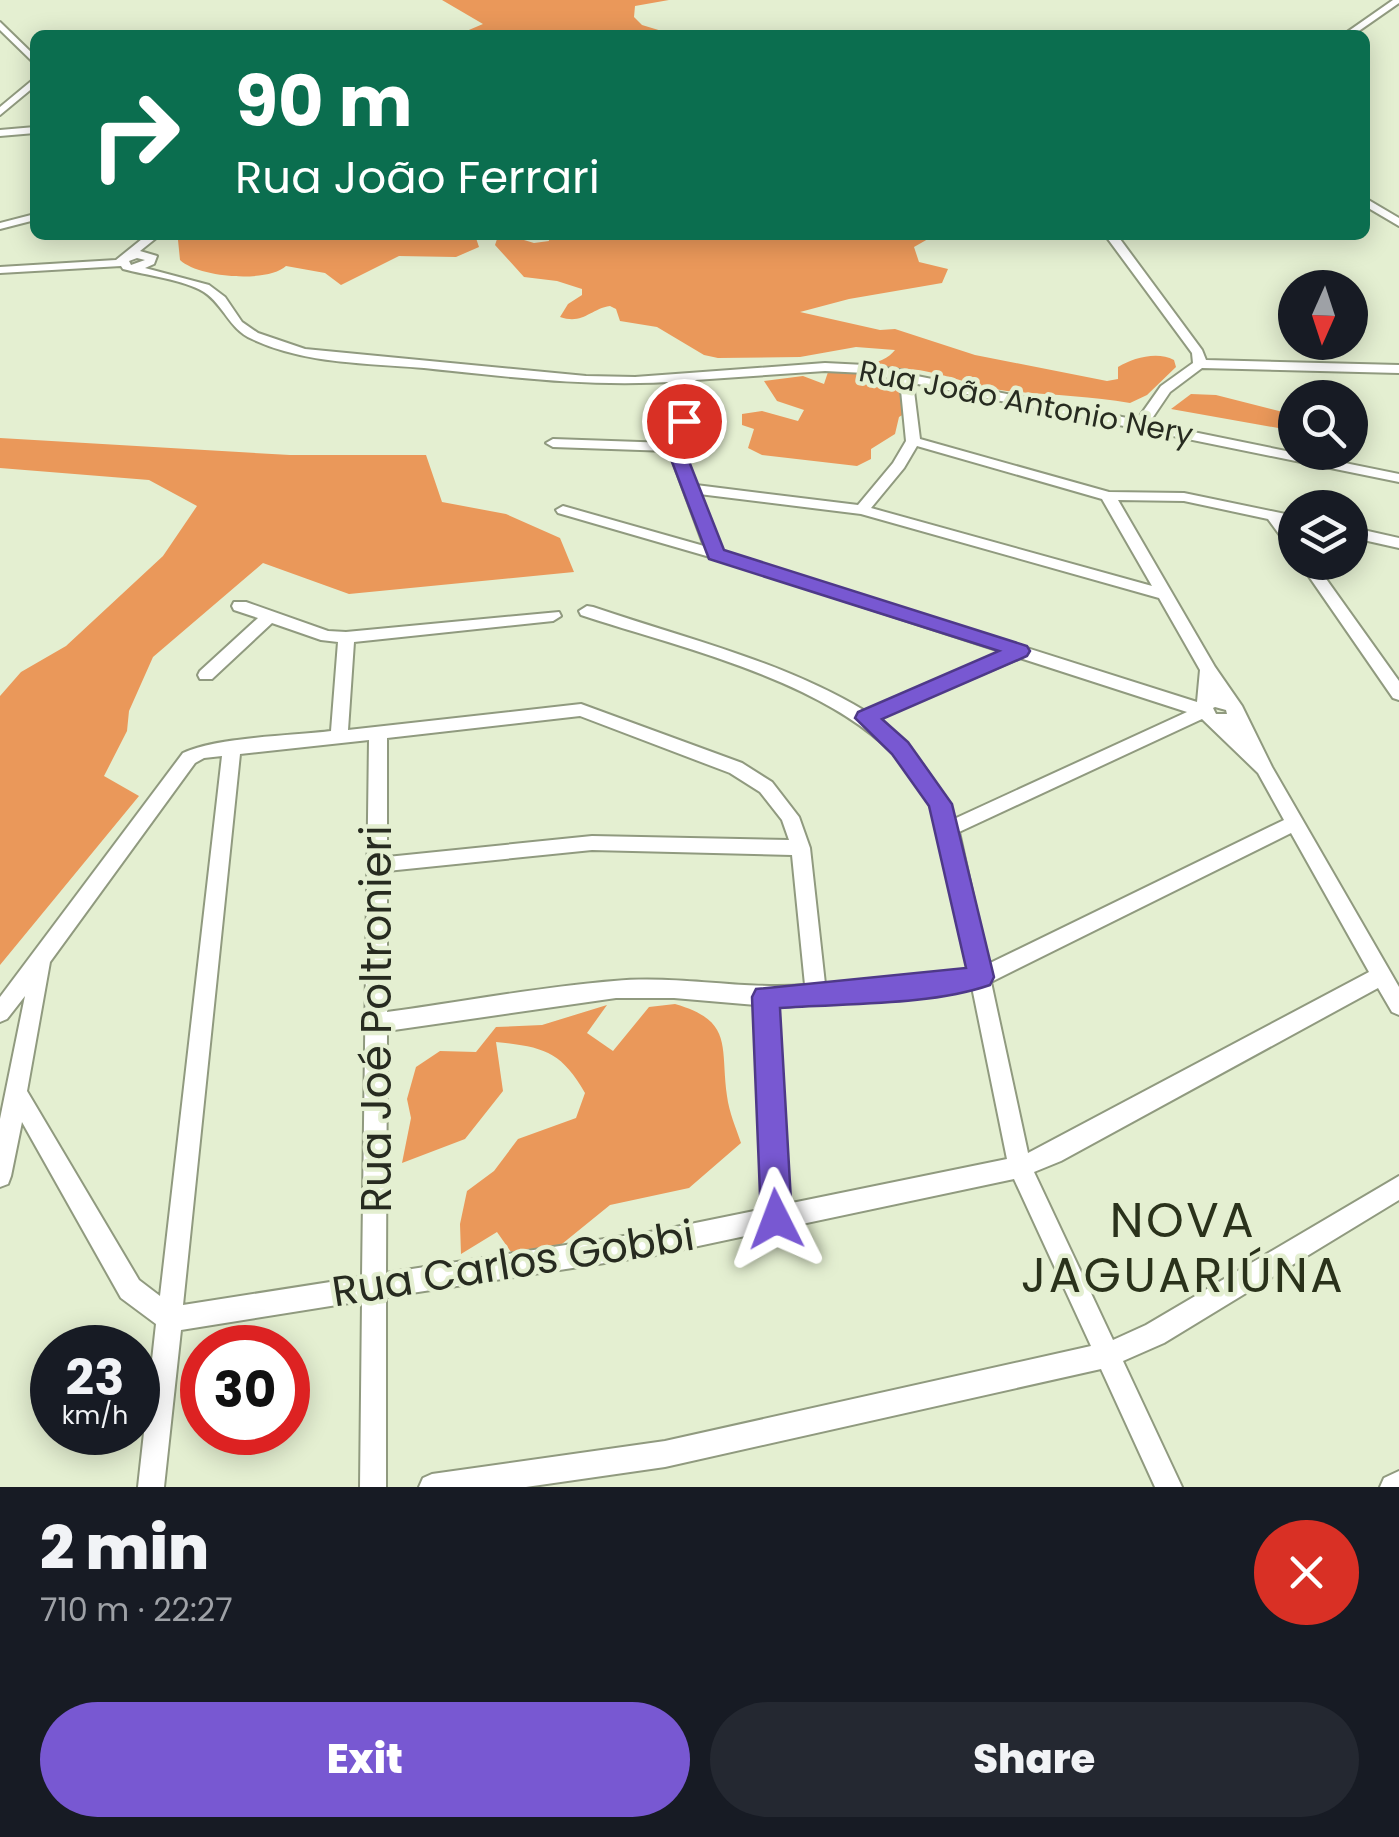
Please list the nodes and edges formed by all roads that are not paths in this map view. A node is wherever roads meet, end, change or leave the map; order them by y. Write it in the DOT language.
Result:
graph roads {
  1 [pos="1398,0"];
  2 [pos="0,10"];
  3 [pos="0,25"];
  4 [pos="1355,30"];
  5 [pos="26,38"];
  6 [pos="14,40"];
  7 [pos="0,42"];
  8 [pos="30,42"];
  9 [pos="30,56"];
  10 [pos="30,85"];
  11 [pos="0,112"];
  12 [pos="30,130"];
  13 [pos="0,132"];
  14 [pos="1370,204"];
  15 [pos="30,217"];
  16 [pos="1399,223"];
  17 [pos="0,226"];
  18 [pos="148,240"];
  19 [pos="163,240"];
  20 [pos="1115,240"];
  21 [pos="124,260"];
  22 [pos="143,260"];
  23 [pos="0,270"];
  24 [pos="1200,364"];
  25 [pos="1399,369"];
  26 [pos="906,375"];
  27 [pos="688,378"];
  28 [pos="1142,424"];
  29 [pos="554,442"];
  30 [pos="913,442"];
  31 [pos="674,446"];
  32 [pos="1399,478"];
  33 [pos="692,489"];
  34 [pos="1108,496"];
  35 [pos="563,510"];
  36 [pos="862,510"];
  37 [pos="1273,515"];
  38 [pos="1278,516"];
  39 [pos="1278,522"];
  40 [pos="1368,536"];
  41 [pos="1399,543"];
  42 [pos="716,554"];
  43 [pos="1319,580"];
  44 [pos="1163,594"];
  45 [pos="240,606"];
  46 [pos="586,611"];
  47 [pos="270,616"];
  48 [pos="553,616"];
  49 [pos="346,637"];
  50 [pos="1020,651"];
  51 [pos="1208,670"];
  52 [pos="206,676"];
  53 [pos="1399,694"];
  54 [pos="1235,711"];
  55 [pos="1208,712"];
  56 [pos="866,718"];
  57 [pos="378,731"];
  58 [pos="339,735"];
  59 [pos="232,746"];
  60 [pos="1264,768"];
  61 [pos="1295,823"];
  62 [pos="949,830"];
  63 [pos="800,848"];
  64 [pos="378,864"];
  65 [pos="42,956"];
  66 [pos="1382,976"];
  67 [pos="981,977"];
  68 [pos="816,994"];
  69 [pos="766,997"];
  70 [pos="1399,1006"];
  71 [pos="0,1013"];
  72 [pos="376,1023"];
  73 [pos="16,1092"];
  74 [pos="1020,1167"];
  75 [pos="0,1176"];
  76 [pos="1399,1186"];
  77 [pos="776,1219"];
  78 [pos="375,1284"];
  79 [pos="170,1319"];
  80 [pos="1108,1355"];
  81 [pos="151,1487"];
  82 [pos="374,1487"];
  83 [pos="432,1487"];
  84 [pos="1169,1487"];
  1 -- 4 [label="street"];
  2 -- 5 [label="street"];
  3 -- 6 [label="street"];
  5 -- 6 [label="street"];
  5 -- 8 [label="street"];
  6 -- 7 [label="street"];
  6 -- 9 [label="street"];
  10 -- 11 [label="street"];
  12 -- 13 [label="street"];
  14 -- 16 [label="street"];
  15 -- 17 [label="street"];
  18 -- 21 [label="street"];
  19 -- 22 [label="street"];
  20 -- 24 [label="street"];
  21 -- 22 [label="street, Rua João Antonio Nery"];
  21 -- 23 [label="street, Rua João Antonio Nery"];
  22 -- 27 [label="street, Rua João Antonio Nery"];
  24 -- 25 [label="street"];
  24 -- 28 [label="street"];
  26 -- 27 [label="street, Rua João Antonio Nery"];
  26 -- 28 [label="street, Rua João Antonio Nery"];
  26 -- 30 [label="street"];
  27 -- 31 [label="street"];
  28 -- 32 [label="street, Rua João Antonio Nery"];
  29 -- 31 [label="street"];
  30 -- 34 [label="street"];
  30 -- 36 [label="street"];
  31 -- 33 [label="street"];
  33 -- 36 [label="street"];
  33 -- 42 [label="street"];
  34 -- 37 [label="street"];
  34 -- 44 [label="street"];
  35 -- 42 [label="street"];
  36 -- 44 [label="street"];
  37 -- 38 [label="street"];
  37 -- 39 [label="street"];
  40 -- 41 [label="street"];
  42 -- 50 [label="street"];
  43 -- 53 [label="street"];
  44 -- 51 [label="street"];
  45 -- 47 [label="street"];
  46 -- 56 [label="street"];
  47 -- 49 [label="street"];
  47 -- 52 [label="street"];
  48 -- 49 [label="street"];
  49 -- 58 [label="street"];
  50 -- 55 [label="street"];
  50 -- 56 [label="street"];
  51 -- 54 [label="street"];
  51 -- 55 [label="street"];
  54 -- 55 [label="street"];
  54 -- 60 [label="street"];
  55 -- 60 [label="street"];
  55 -- 62 [label="street"];
  56 -- 62 [label="street"];
  57 -- 58 [label="street"];
  57 -- 63 [label="street"];
  57 -- 64 [label="street, Rua Joé Poltronieri"];
  58 -- 59 [label="street"];
  59 -- 65 [label="street"];
  59 -- 79 [label="street"];
  60 -- 61 [label="street"];
  61 -- 66 [label="street"];
  61 -- 67 [label="street"];
  62 -- 67 [label="street"];
  63 -- 64 [label="street"];
  63 -- 68 [label="street"];
  64 -- 72 [label="street, Rua Joé Poltronieri"];
  65 -- 71 [label="street"];
  65 -- 73 [label="street"];
  66 -- 70 [label="street"];
  66 -- 74 [label="street, Rua Carlos Gobbi"];
  67 -- 68 [label="street"];
  67 -- 74 [label="street"];
  68 -- 69 [label="street"];
  69 -- 72 [label="street"];
  69 -- 77 [label="street"];
  72 -- 78 [label="street, Rua Joé Poltronieri"];
  73 -- 75 [label="street"];
  73 -- 79 [label="street"];
  74 -- 77 [label="street, Rua Carlos Gobbi"];
  74 -- 80 [label="street"];
  76 -- 80 [label="street"];
  77 -- 78 [label="street, Rua Carlos Gobbi"];
  78 -- 79 [label="street, Rua Carlos Gobbi"];
  78 -- 82 [label="street, Rua Joé Poltronieri"];
  79 -- 81 [label="street"];
  80 -- 83 [label="street"];
  80 -- 84 [label="street"];
}
